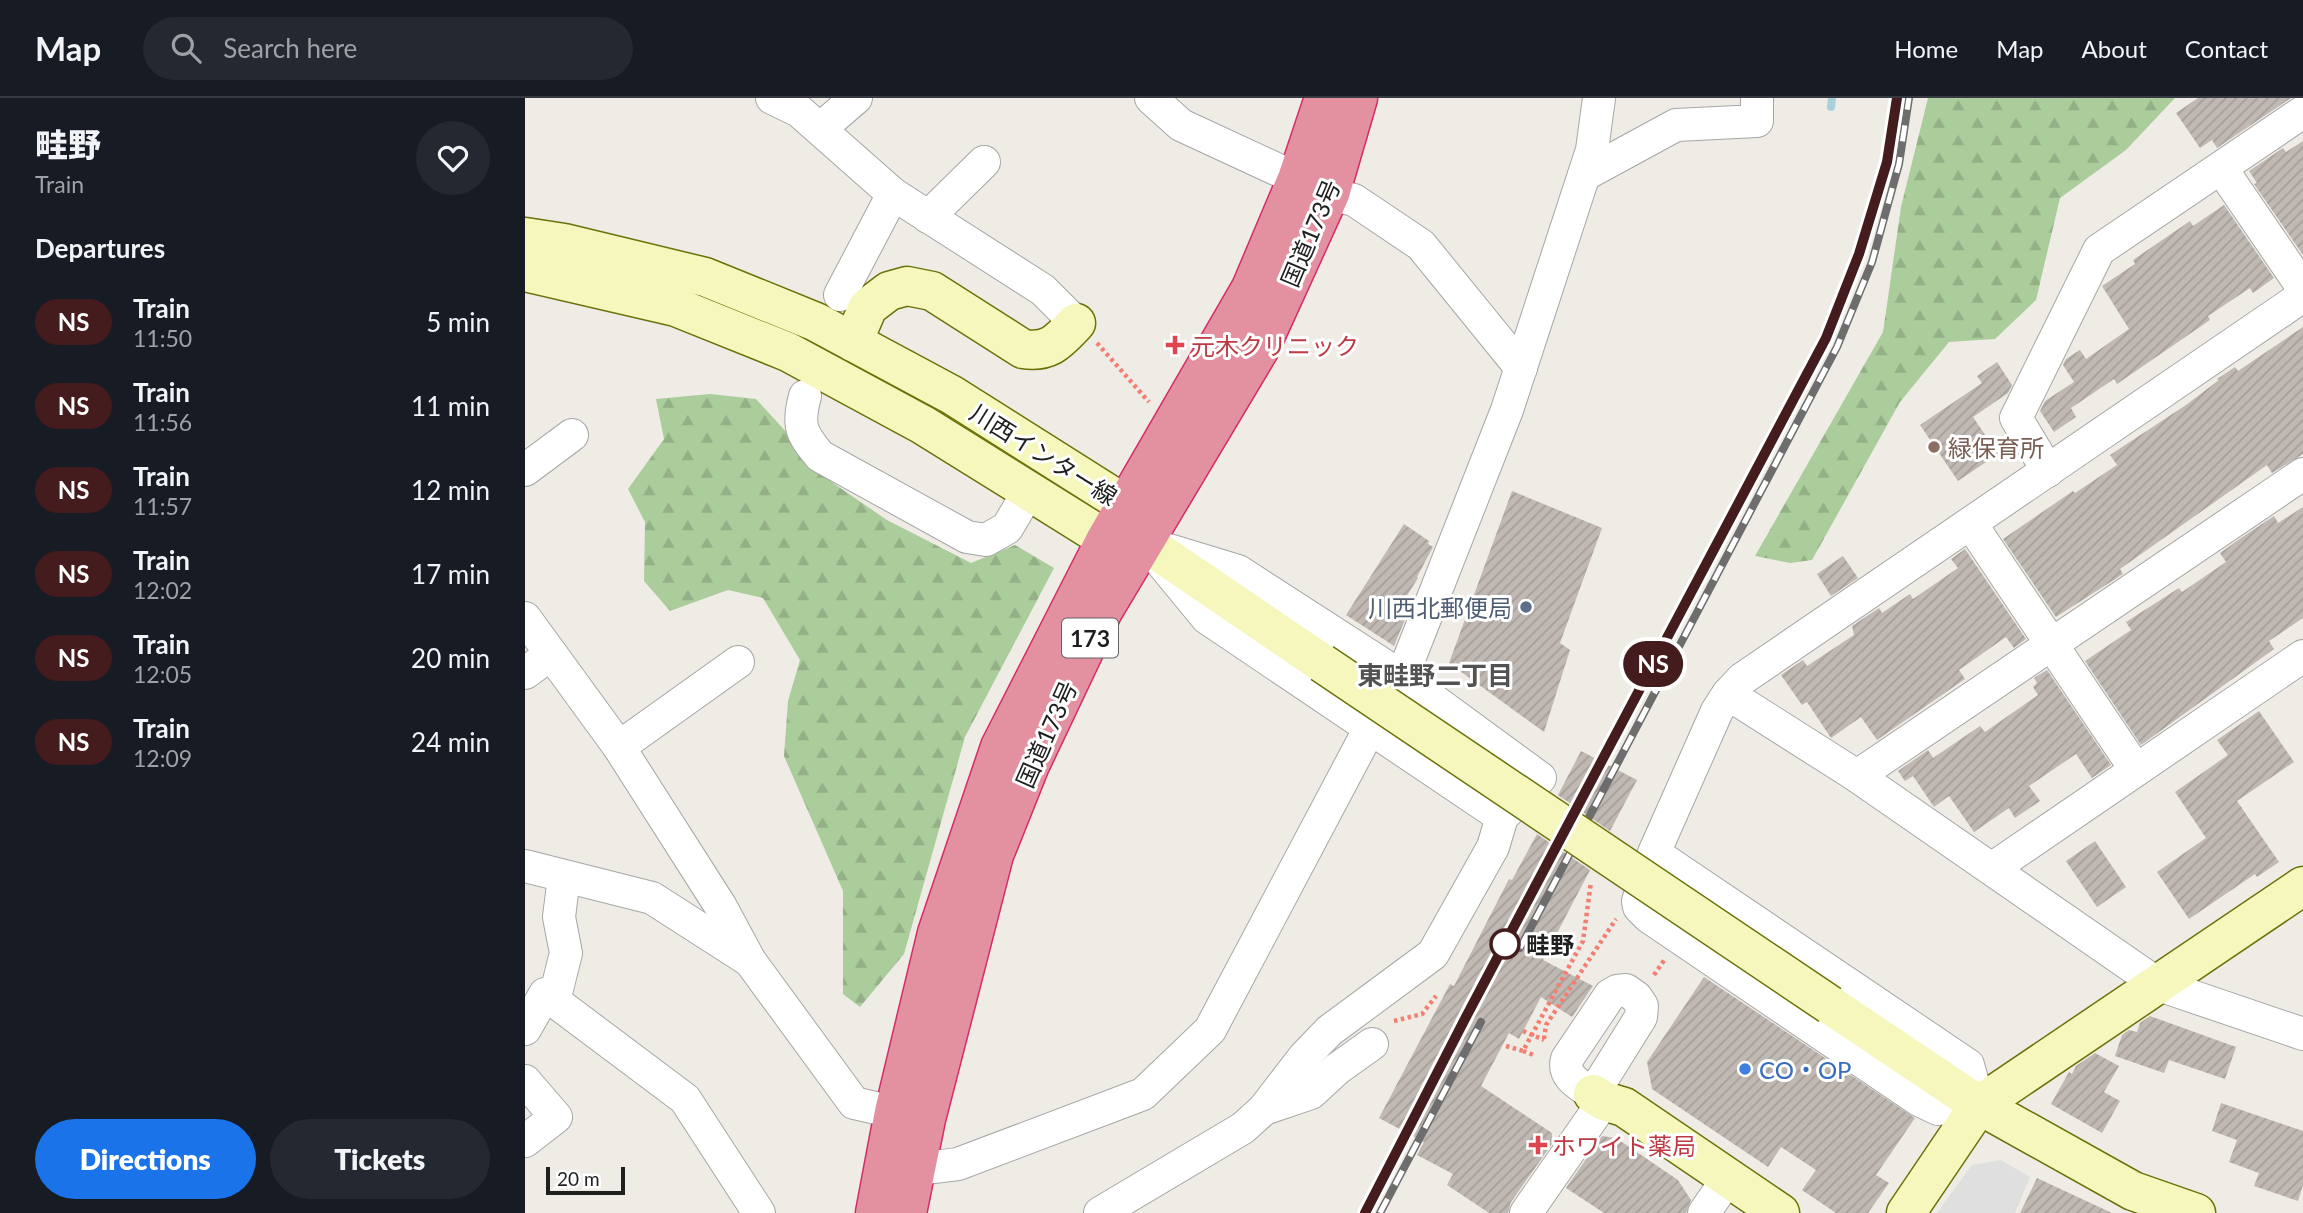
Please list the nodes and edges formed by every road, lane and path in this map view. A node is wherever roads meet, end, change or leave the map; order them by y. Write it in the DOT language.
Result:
graph roads {
  1 [pos="772,98"];
  2 [pos="856,98"];
  3 [pos="1151,98"];
  4 [pos="1324,98"];
  5 [pos="1358,98"];
  6 [pos="1599,98"];
  7 [pos="1757,98"];
  8 [pos="2291,109"];
  9 [pos="820,129"];
  10 [pos="983,162"];
  11 [pos="2221,168"];
  12 [pos="1584,175"];
  13 [pos="1314,186"];
  14 [pos="893,194"];
  15 [pos="928,217"];
  16 [pos="525,237"];
  17 [pos="525,272"];
  18 [pos="2303,288"];
  19 [pos="840,295"];
  20 [pos="2303,296"];
  21 [pos="1076,323"];
  22 [pos="853,342"];
  23 [pos="1521,368"];
  24 [pos="806,396"];
  25 [pos="1171,427"];
  26 [pos="572,435"];
  27 [pos="525,470"];
  28 [pos="2048,471"];
  29 [pos="2303,474"];
  30 [pos="1029,491"];
  31 [pos="1126,505"];
  32 [pos="1971,524"];
  33 [pos="1106,539"];
  34 [pos="1144,542"];
  35 [pos="525,618"];
  36 [pos="2051,644"];
  37 [pos="551,654"];
  38 [pos="2303,656"];
  39 [pos="737,662"];
  40 [pos="525,673"];
  41 [pos="1402,677"];
  42 [pos="1728,694"];
  43 [pos="1370,728"];
  44 [pos="619,747"];
  45 [pos="2136,770"];
  46 [pos="1857,776"];
  47 [pos="1502,817"];
  48 [pos="1654,853"];
  49 [pos="525,866"];
  50 [pos="1993,868"];
  51 [pos="564,877"];
  52 [pos="1591,877"];
  53 [pos="2303,886"];
  54 [pos="1621,912"];
  55 [pos="750,961"];
  56 [pos="2159,985"];
  57 [pos="541,994"];
  58 [pos="525,1029"];
  59 [pos="1523,1031"];
  60 [pos="1532,1033"];
  61 [pos="2303,1034"];
  62 [pos="1372,1044"];
  63 [pos="1555,1044"];
  64 [pos="1506,1046"];
  65 [pos="1523,1051"];
  66 [pos="1536,1056"];
  67 [pos="525,1081"];
  68 [pos="1598,1097"];
  69 [pos="1979,1105"];
  70 [pos="1264,1109"];
  71 [pos="910,1116"];
  72 [pos="525,1141"];
  73 [pos="918,1169"];
  74 [pos="1728,1178"];
  75 [pos="759,1213"];
  76 [pos="875,1213"];
  77 [pos="907,1213"];
  78 [pos="1100,1213"];
  79 [pos="1525,1213"];
  80 [pos="1704,1213"];
  81 [pos="1780,1213"];
  82 [pos="1906,1213"];
  83 [pos="2196,1213"];
  1 -- 9 [label="street"];
  2 -- 9 [label="street"];
  3 -- 13 [label="street"];
  4 -- 13 [label="highway, 国道173号 / 173"];
  5 -- 13 [label="highway, 国道173号 / 173"];
  6 -- 12 [label="street"];
  7 -- 12 [label="street"];
  8 -- 11 [label="street"];
  9 -- 14 [label="street"];
  10 -- 15 [label="street"];
  11 -- 18 [label="street"];
  11 -- 28 [label="street"];
  12 -- 23 [label="street"];
  13 -- 23 [label="street"];
  13 -- 25 [label="highway, 国道173号 / 173"];
  13 -- 34 [label="highway, 国道173号 / 173"];
  14 -- 15 [label="street"];
  14 -- 19 [label="street"];
  15 -- 21 [label="street"];
  16 -- 22 [label="street, 川西インター線"];
  17 -- 30 [label="street, 川西インター線"];
  20 -- 28 [label="street"];
  21 -- 22 [label="street"];
  21 -- 25 [label="path"];
  22 -- 31 [label="street, 川西インター線"];
  23 -- 41 [label="street"];
  24 -- 30 [label="street"];
  25 -- 31 [label="highway, 国道173号 / 173"];
  26 -- 27 [label="street"];
  28 -- 32 [label="street"];
  29 -- 36 [label="street"];
  30 -- 33 [label="street, 川西インター線"];
  31 -- 33 [label="highway, 国道173号 / 173"];
  31 -- 34 [label="street, 川西インター線"];
  32 -- 36 [label="street"];
  32 -- 42 [label="street"];
  33 -- 34 [label="street, 川西インター線"];
  33 -- 71 [label="highway, 国道173号 / 173"];
  34 -- 41 [label="street"];
  34 -- 43 [label="street"];
  34 -- 69 [label="street, bridge"];
  34 -- 71 [label="highway, 国道173号 / 173"];
  35 -- 37 [label="street"];
  36 -- 45 [label="street"];
  36 -- 46 [label="street"];
  37 -- 40 [label="street"];
  37 -- 44 [label="street"];
  38 -- 45 [label="street"];
  39 -- 44 [label="street"];
  41 -- 43 [label="street"];
  41 -- 47 [label="street"];
  42 -- 46 [label="street"];
  42 -- 48 [label="street"];
  43 -- 47 [label="street"];
  43 -- 73 [label="street"];
  44 -- 55 [label="street"];
  45 -- 50 [label="street"];
  46 -- 50 [label="street"];
  47 -- 70 [label="street"];
  48 -- 69 [label="street"];
  48 -- 69 [label="street"];
  49 -- 51 [label="street"];
  50 -- 56 [label="street"];
  51 -- 55 [label="street"];
  51 -- 57 [label="street"];
  52 -- 60 [label="path"];
  53 -- 56 [label="street"];
  54 -- 63 [label="path"];
  55 -- 71 [label="street"];
  56 -- 61 [label="street"];
  56 -- 69 [label="street"];
  57 -- 58 [label="street"];
  57 -- 75 [label="street"];
  59 -- 60 [label="path"];
  60 -- 63 [label="path"];
  60 -- 65 [label="path"];
  62 -- 70 [label="street"];
  63 -- 68 [label="street"];
  63 -- 68 [label="street"];
  64 -- 65 [label="path"];
  65 -- 66 [label="path"];
  67 -- 72 [label="street"];
  68 -- 74 [label="street"];
  68 -- 79 [label="street"];
  69 -- 82 [label="street"];
  69 -- 83 [label="street"];
  70 -- 78 [label="street"];
  71 -- 73 [label="highway, 国道173号 / 173"];
  71 -- 76 [label="highway, 国道173号 / 173"];
  73 -- 77 [label="highway, 国道173号 / 173"];
  74 -- 80 [label="street"];
  74 -- 81 [label="street"];
}
